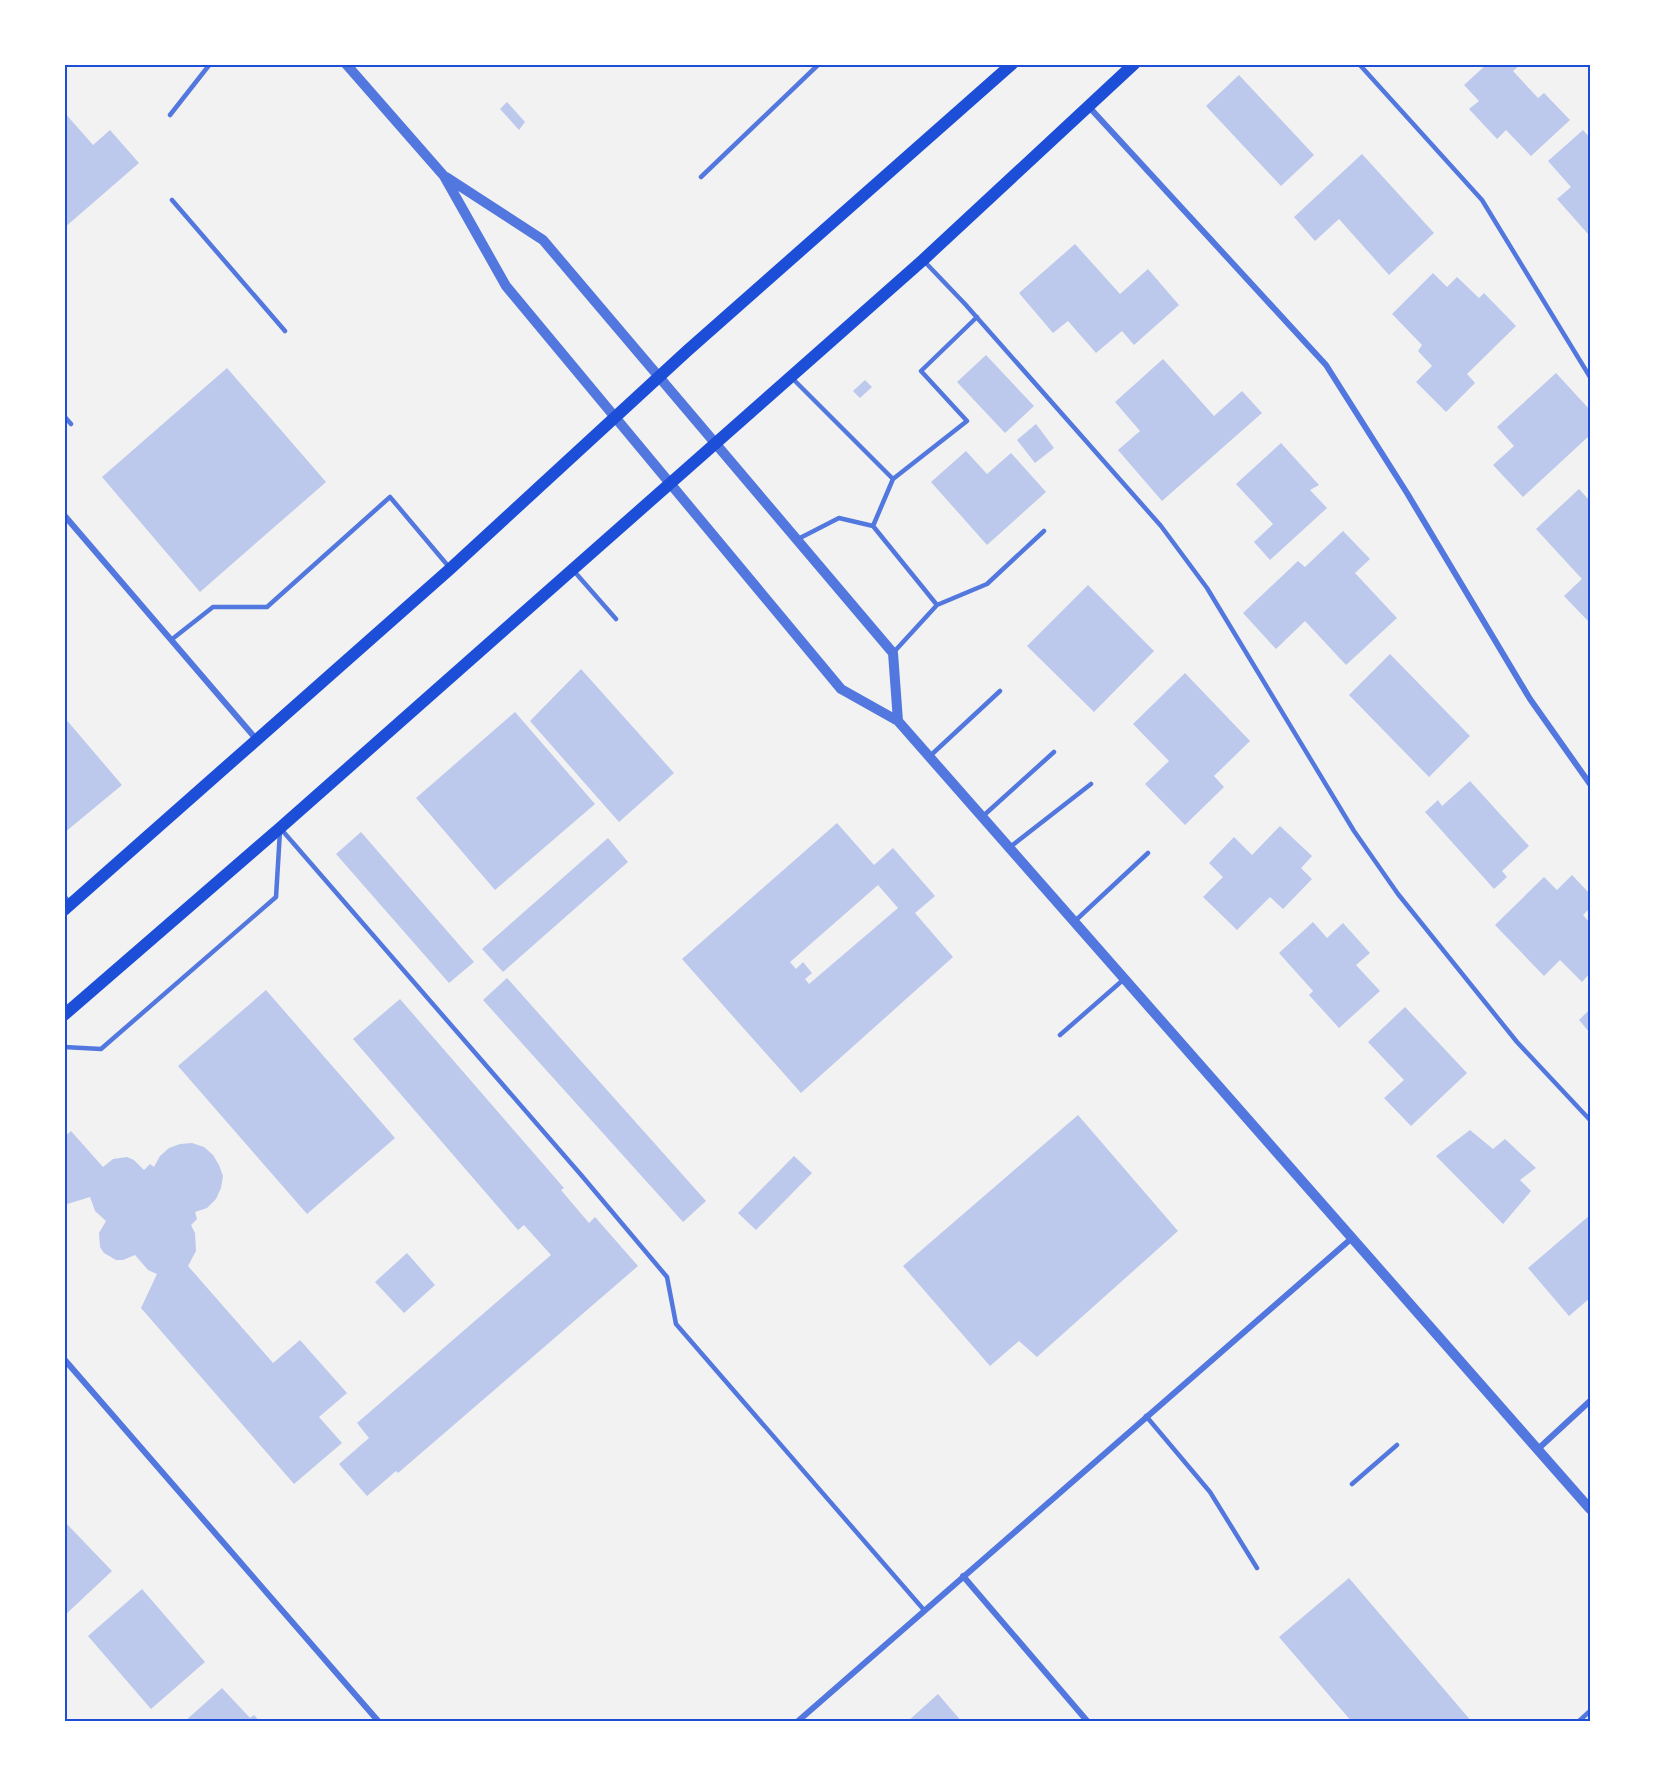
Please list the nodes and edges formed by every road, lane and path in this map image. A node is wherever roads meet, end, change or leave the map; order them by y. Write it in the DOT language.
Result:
graph roads {
  1 [pos="210,64"];
  2 [pos="346,64"];
  3 [pos="819,64"];
  4 [pos="1012,64"];
  5 [pos="1134,64"];
  6 [pos="1359,64"];
  7 [pos="1090,108"];
  8 [pos="170,115"];
  9 [pos="444,176"];
  10 [pos="701,177"];
  11 [pos="172,200"];
  12 [pos="923,260"];
  13 [pos="977,317"];
  14 [pos="285,331"];
  15 [pos="658,377"];
  16 [pos="791,377"];
  17 [pos="1590,377"];
  18 [pos="64,416"];
  19 [pos="615,418"];
  20 [pos="71,424"];
  21 [pos="715,443"];
  22 [pos="893,479"];
  23 [pos="670,483"];
  24 [pos="64,515"];
  25 [pos="873,526"];
  26 [pos="1044,531"];
  27 [pos="797,540"];
  28 [pos="450,569"];
  29 [pos="573,570"];
  30 [pos="937,605"];
  31 [pos="616,620"];
  32 [pos="171,640"];
  33 [pos="893,653"];
  34 [pos="1000,691"];
  35 [pos="898,721"];
  36 [pos="257,740"];
  37 [pos="1054,752"];
  38 [pos="930,756"];
  39 [pos="1091,784"];
  40 [pos="1590,784"];
  41 [pos="982,816"];
  42 [pos="280,828"];
  43 [pos="1010,848"];
  44 [pos="1148,853"];
  45 [pos="67,903"];
  46 [pos="1075,921"];
  47 [pos="1124,979"];
  48 [pos="64,1016"];
  49 [pos="1060,1035"];
  50 [pos="64,1047"];
  51 [pos="1590,1120"];
  52 [pos="1352,1238"];
  53 [pos="64,1359"];
  54 [pos="1590,1401"];
  55 [pos="1146,1416"];
  56 [pos="1397,1446"];
  57 [pos="1538,1449"];
  58 [pos="1352,1484"];
  59 [pos="1590,1509"];
  60 [pos="1257,1568"];
  61 [pos="963,1576"];
  62 [pos="924,1610"];
  63 [pos="1590,1711"];
  64 [pos="379,1722"];
  65 [pos="797,1722"];
  66 [pos="1088,1722"];
  67 [pos="1578,1722"];
  1 -- 8 [label="lane"];
  2 -- 9 [label="street"];
  3 -- 10 [label="lane"];
  4 -- 15 [label="main road"];
  5 -- 7 [label="main road"];
  6 -- 17 [label="lane"];
  7 -- 12 [label="main road"];
  7 -- 40 [label="street"];
  9 -- 15 [label="street"];
  9 -- 19 [label="street"];
  11 -- 14 [label="lane"];
  12 -- 13 [label="lane"];
  12 -- 16 [label="main road"];
  13 -- 22 [label="lane"];
  13 -- 51 [label="lane"];
  15 -- 19 [label="main road"];
  15 -- 21 [label="street"];
  16 -- 21 [label="main road"];
  16 -- 22 [label="lane"];
  18 -- 20 [label="lane"];
  19 -- 23 [label="street"];
  19 -- 28 [label="main road"];
  21 -- 23 [label="main road"];
  21 -- 27 [label="street"];
  22 -- 25 [label="lane"];
  23 -- 29 [label="main road"];
  23 -- 35 [label="street"];
  24 -- 32 [label="street"];
  25 -- 27 [label="lane"];
  25 -- 30 [label="lane"];
  26 -- 30 [label="lane"];
  27 -- 33 [label="street"];
  28 -- 32 [label="lane"];
  28 -- 36 [label="main road"];
  29 -- 31 [label="lane"];
  29 -- 42 [label="main road"];
  30 -- 33 [label="lane"];
  32 -- 36 [label="street"];
  33 -- 35 [label="street"];
  34 -- 38 [label="lane"];
  35 -- 38 [label="street"];
  36 -- 45 [label="main road"];
  37 -- 41 [label="lane"];
  38 -- 41 [label="street"];
  39 -- 43 [label="lane"];
  41 -- 43 [label="street"];
  42 -- 48 [label="main road"];
  42 -- 50 [label="lane"];
  42 -- 62 [label="lane"];
  43 -- 46 [label="street"];
  44 -- 46 [label="lane"];
  46 -- 47 [label="street"];
  47 -- 49 [label="lane"];
  47 -- 52 [label="street"];
  52 -- 55 [label="street"];
  52 -- 57 [label="street"];
  53 -- 64 [label="street"];
  54 -- 57 [label="street"];
  55 -- 60 [label="lane"];
  55 -- 61 [label="street"];
  56 -- 58 [label="lane"];
  57 -- 59 [label="street"];
  61 -- 62 [label="street"];
  61 -- 66 [label="street"];
  62 -- 65 [label="street"];
  63 -- 67 [label="lane"];
}
